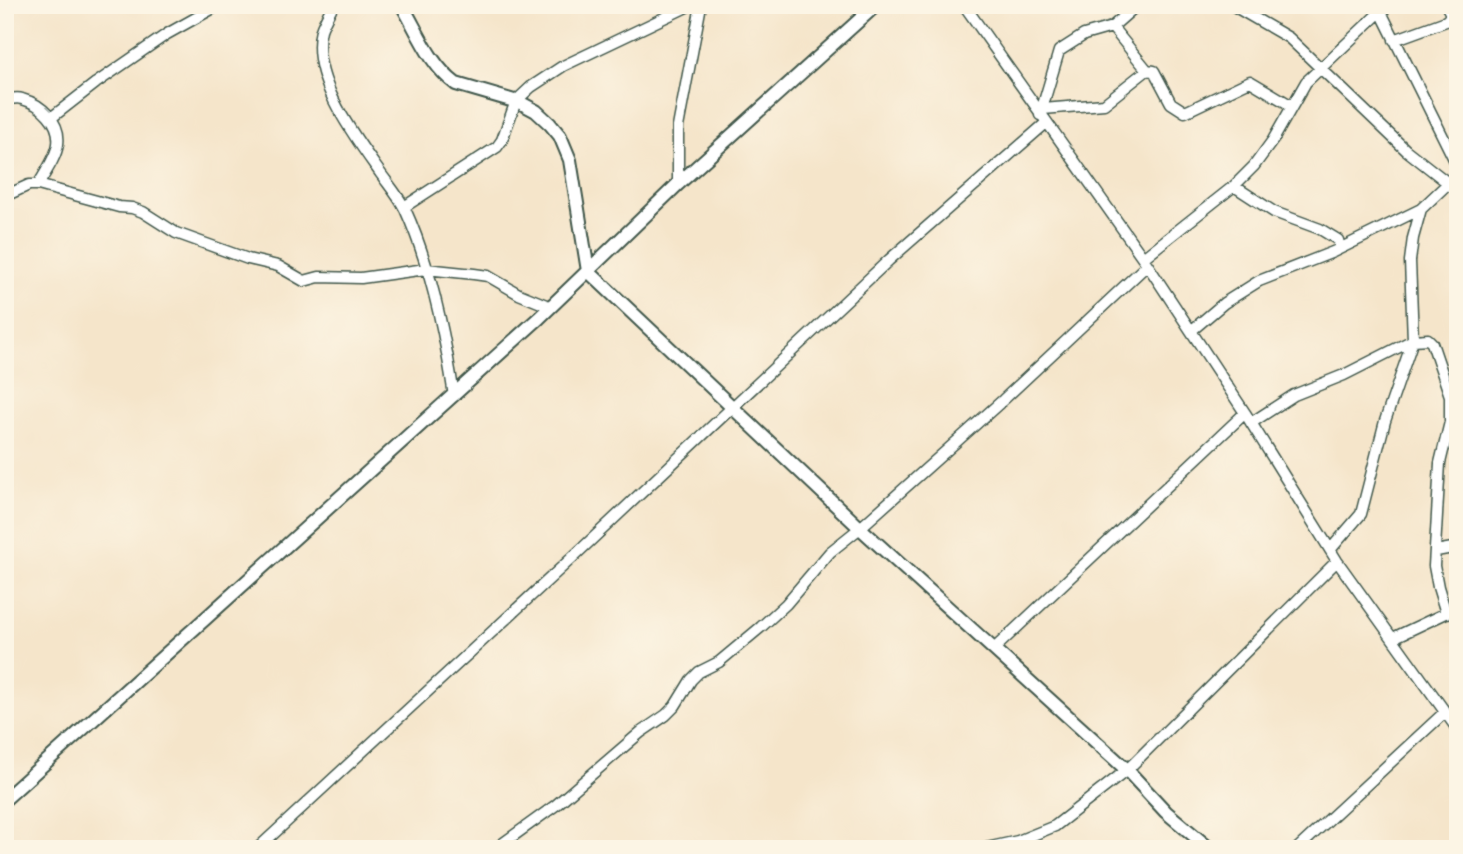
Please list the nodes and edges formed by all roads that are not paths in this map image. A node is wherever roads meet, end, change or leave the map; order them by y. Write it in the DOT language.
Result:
graph roads {
  1 [pos="11,5"];
  2 [pos="219,5"];
  3 [pos="333,5"];
  4 [pos="402,5"];
  5 [pos="691,5"];
  6 [pos="701,5"];
  7 [pos="876,5"];
  8 [pos="964,5"];
  9 [pos="1137,5"];
  10 [pos="1232,5"];
  11 [pos="1446,5"];
  12 [pos="1379,8"];
  13 [pos="5,9"];
  14 [pos="1112,27"];
  15 [pos="1394,40"];
  16 [pos="1321,67"];
  17 [pos="1147,70"];
  18 [pos="5,100"];
  19 [pos="516,101"];
  20 [pos="1292,106"];
  21 [pos="1043,116"];
  22 [pos="51,118"];
  23 [pos="1458,167"];
  24 [pos="1458,174"];
  25 [pos="5,182"];
  26 [pos="1448,183"];
  27 [pos="678,184"];
  28 [pos="38,185"];
  29 [pos="1234,186"];
  30 [pos="10,193"];
  31 [pos="404,207"];
  32 [pos="1422,209"];
  33 [pos="1340,248"];
  34 [pos="1145,262"];
  35 [pos="426,270"];
  36 [pos="588,271"];
  37 [pos="551,307"];
  38 [pos="1192,331"];
  39 [pos="1413,340"];
  40 [pos="454,396"];
  41 [pos="731,408"];
  42 [pos="1245,413"];
  43 [pos="1251,423"];
  44 [pos="1454,423"];
  45 [pos="860,528"];
  46 [pos="1458,547"];
  47 [pos="1331,550"];
  48 [pos="1436,551"];
  49 [pos="1337,561"];
  50 [pos="1458,611"];
  51 [pos="1446,613"];
  52 [pos="1393,638"];
  53 [pos="994,649"];
  54 [pos="1445,712"];
  55 [pos="1458,730"];
  56 [pos="1127,770"];
  57 [pos="5,799"];
  58 [pos="257,849"];
  59 [pos="495,849"];
  60 [pos="982,849"];
  61 [pos="1210,849"];
  62 [pos="1297,849"];
  1 -- 13 [label="street"];
  2 -- 22 [label="street"];
  3 -- 31 [label="street"];
  4 -- 19 [label="street"];
  5 -- 19 [label="street"];
  6 -- 27 [label="street"];
  7 -- 27 [label="street"];
  8 -- 21 [label="street"];
  9 -- 14 [label="street"];
  10 -- 16 [label="street"];
  11 -- 15 [label="street"];
  12 -- 15 [label="street"];
  12 -- 16 [label="street"];
  14 -- 17 [label="street"];
  14 -- 21 [label="street"];
  15 -- 23 [label="street"];
  16 -- 20 [label="street"];
  16 -- 26 [label="street"];
  17 -- 20 [label="street"];
  17 -- 21 [label="street"];
  18 -- 22 [label="street"];
  19 -- 31 [label="street"];
  19 -- 36 [label="street"];
  20 -- 29 [label="street"];
  21 -- 34 [label="street"];
  21 -- 41 [label="street"];
  22 -- 28 [label="street"];
  24 -- 26 [label="street"];
  25 -- 30 [label="street"];
  26 -- 32 [label="street"];
  27 -- 36 [label="street"];
  28 -- 30 [label="street"];
  28 -- 35 [label="street"];
  29 -- 33 [label="street"];
  29 -- 34 [label="street"];
  31 -- 35 [label="street"];
  32 -- 33 [label="street"];
  32 -- 39 [label="street"];
  33 -- 38 [label="street"];
  34 -- 38 [label="street"];
  34 -- 45 [label="street"];
  35 -- 37 [label="street"];
  35 -- 40 [label="street"];
  36 -- 37 [label="street"];
  36 -- 41 [label="street"];
  37 -- 40 [label="street"];
  38 -- 42 [label="street"];
  39 -- 43 [label="street"];
  39 -- 44 [label="street"];
  39 -- 47 [label="street"];
  40 -- 57 [label="street"];
  41 -- 45 [label="street"];
  41 -- 58 [label="street"];
  42 -- 43 [label="street"];
  42 -- 53 [label="street"];
  43 -- 47 [label="street"];
  44 -- 48 [label="street"];
  45 -- 53 [label="street"];
  45 -- 59 [label="street"];
  46 -- 48 [label="street"];
  47 -- 49 [label="street"];
  48 -- 51 [label="street"];
  49 -- 52 [label="street"];
  49 -- 56 [label="street"];
  50 -- 51 [label="street"];
  51 -- 52 [label="street"];
  52 -- 54 [label="street"];
  53 -- 56 [label="street"];
  54 -- 55 [label="street"];
  54 -- 62 [label="street"];
  56 -- 60 [label="street"];
  56 -- 61 [label="street"];
}
